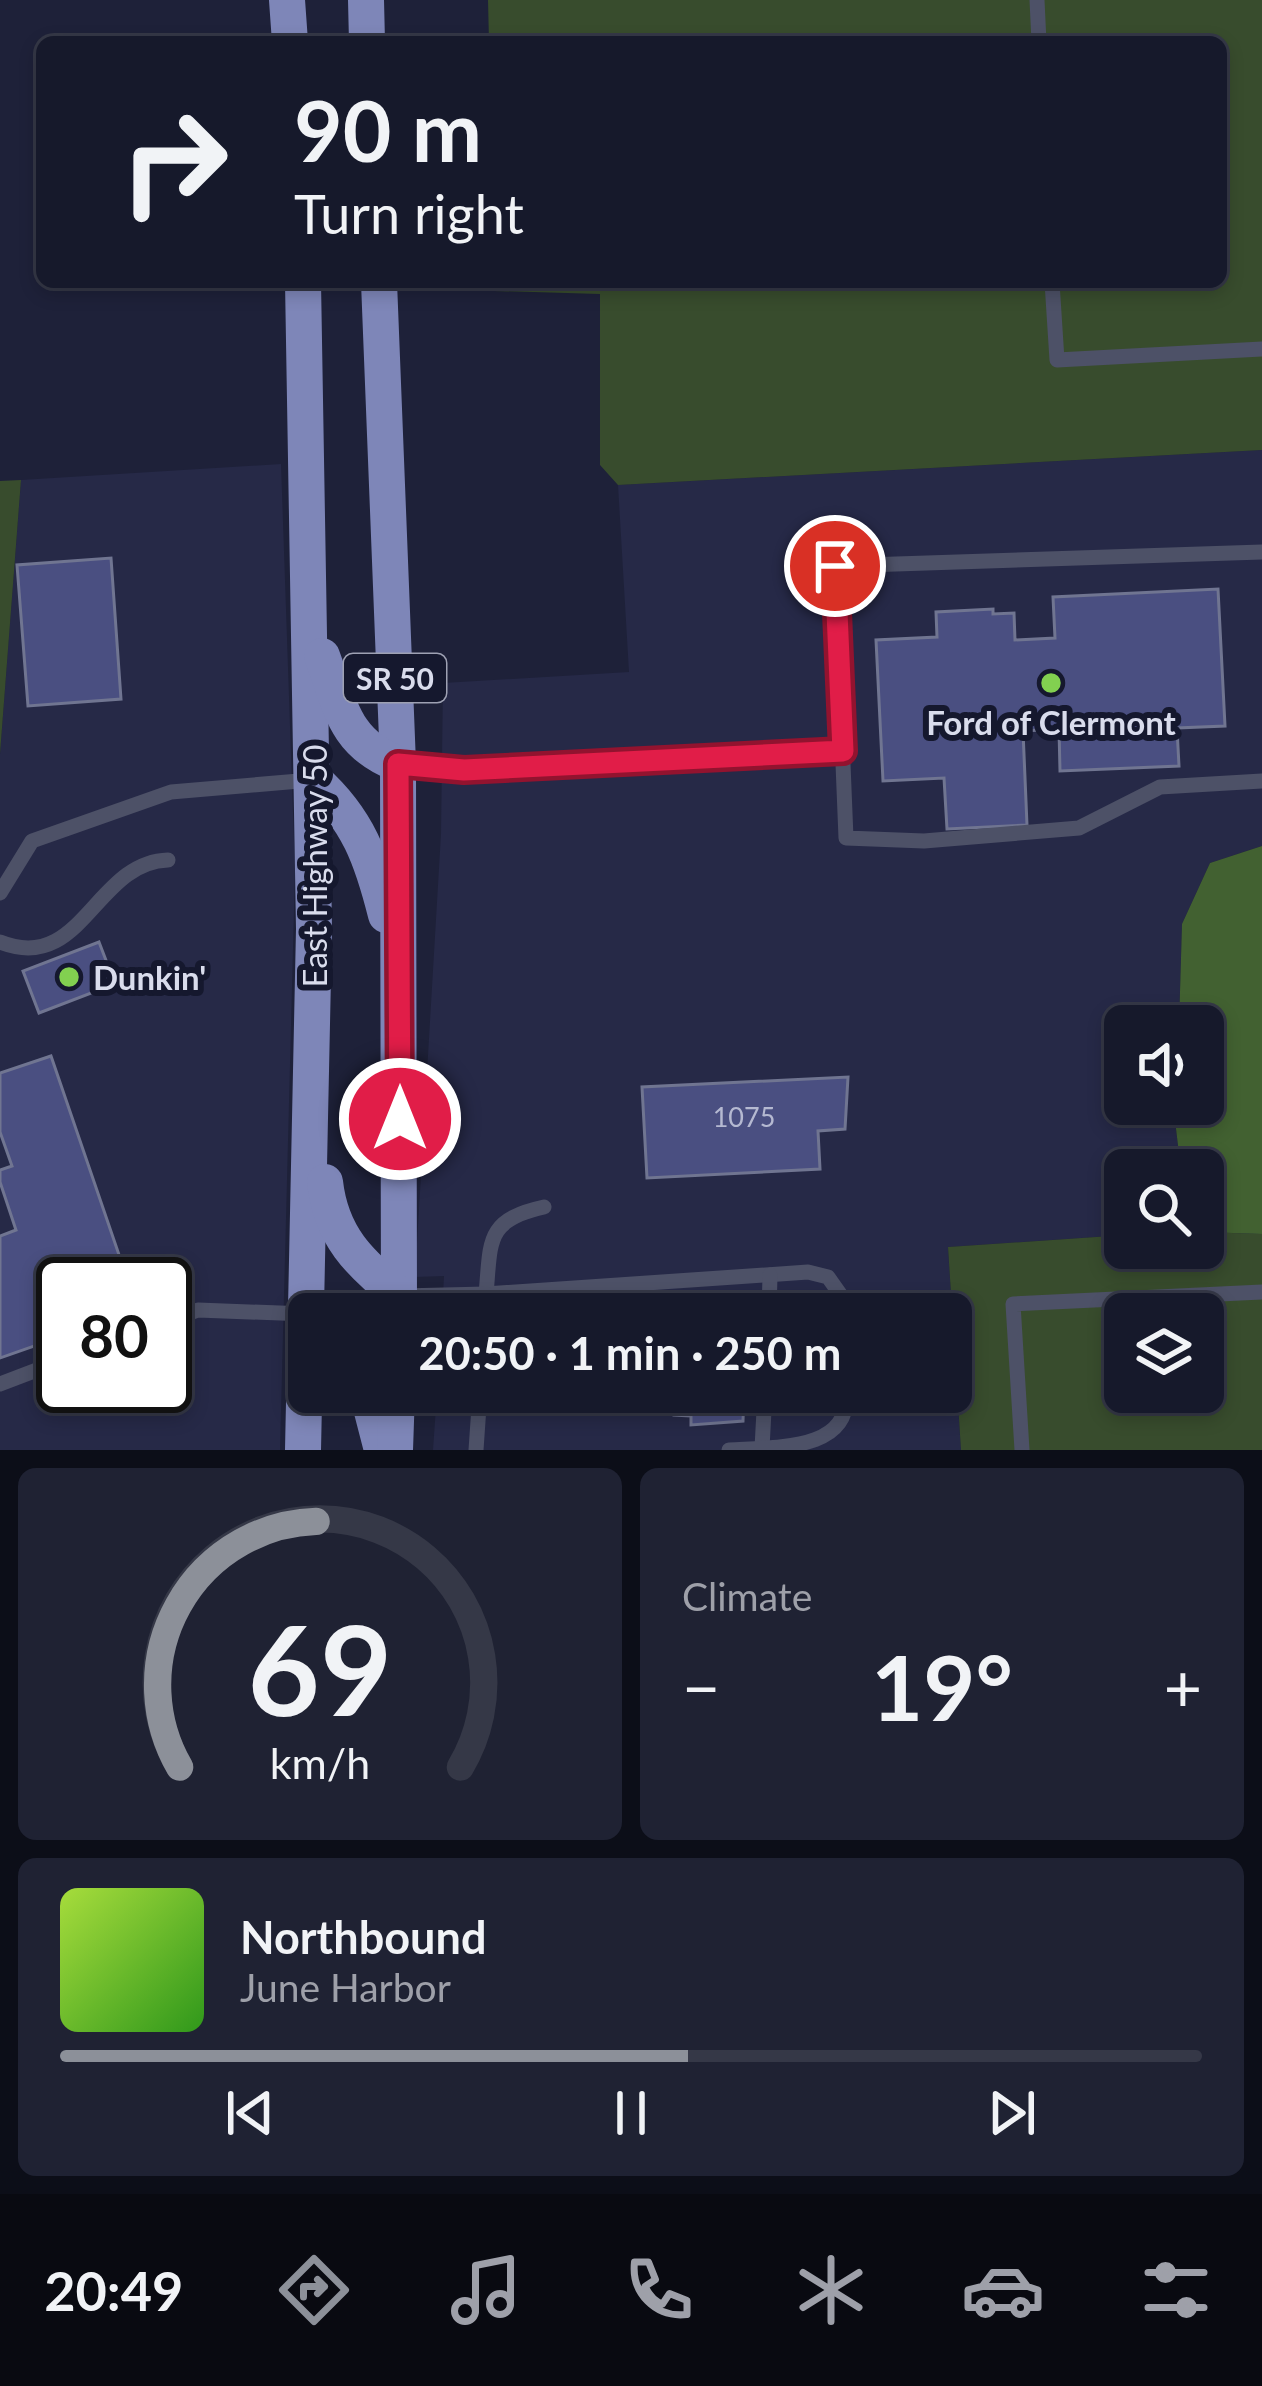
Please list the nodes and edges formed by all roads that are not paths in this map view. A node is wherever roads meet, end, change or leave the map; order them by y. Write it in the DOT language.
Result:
graph roads {
  1 [pos="287,0"];
  2 [pos="366,0"];
  3 [pos="1037,0"];
  4 [pos="290,36"];
  5 [pos="368,36"];
  6 [pos="1039,36"];
  7 [pos="303,288"];
  8 [pos="379,288"];
  9 [pos="1052,288"];
  10 [pos="1262,350"];
  11 [pos="1262,552"];
  12 [pos="313,631"];
  13 [pos="843,751"];
  14 [pos="398,764"];
  15 [pos="314,780"];
  16 [pos="1262,781"];
  17 [pos="168,860"];
  18 [pos="0,893"];
  19 [pos="0,943"];
  20 [pos="400,971"];
  21 [pos="314,1083"];
  22 [pos="544,1207"];
  23 [pos="770,1274"];
  24 [pos="1262,1292"];
  25 [pos="309,1293"];
  26 [pos="387,1293"];
  27 [pos="399,1293"];
  28 [pos="486,1293"];
  29 [pos="500,1293"];
  30 [pos="770,1293"];
  31 [pos="839,1293"];
  32 [pos="192,1312"];
  33 [pos="288,1313"];
  34 [pos="36,1370"];
  35 [pos="0,1384"];
  36 [pos="305,1413"];
  37 [pos="372,1413"];
  38 [pos="396,1413"];
  39 [pos="479,1413"];
  40 [pos="764,1413"];
  41 [pos="848,1413"];
  42 [pos="763,1448"];
  43 [pos="303,1450"];
  44 [pos="382,1450"];
  45 [pos="395,1450"];
  46 [pos="476,1450"];
  47 [pos="729,1450"];
  48 [pos="1022,1450"];
  1 -- 4 [label="highway"];
  2 -- 5 [label="highway"];
  3 -- 6 [label="lane"];
  7 -- 12 [label="highway, East Highway 50 / SR 50"];
  8 -- 14 [label="highway, SR 50"];
  9 -- 10 [label="lane"];
  11 -- 13 [label="lane"];
  12 -- 14 [label="highway"];
  12 -- 15 [label="highway, East Highway 50 / SR 50"];
  13 -- 14 [label="lane"];
  13 -- 16 [label="lane"];
  14 -- 20 [label="highway, SR 50"];
  15 -- 18 [label="lane"];
  15 -- 20 [label="highway"];
  15 -- 21 [label="highway, East Highway 50 / SR 50"];
  17 -- 19 [label="lane"];
  20 -- 27 [label="highway, SR 50"];
  21 -- 25 [label="highway, East Highway 50 / SR 50"];
  21 -- 26 [label="highway"];
  22 -- 28 [label="lane"];
  23 -- 29 [label="lane"];
  23 -- 30 [label="lane"];
  23 -- 31 [label="lane"];
  24 -- 48 [label="lane"];
  32 -- 33 [label="lane"];
  34 -- 35 [label="lane"];
  36 -- 43 [label="highway, East Highway 50 / SR 50"];
  37 -- 44 [label="highway"];
  38 -- 45 [label="highway"];
  39 -- 46 [label="lane"];
  40 -- 42 [label="lane"];
  41 -- 42 [label="lane"];
  42 -- 47 [label="lane"];
}
